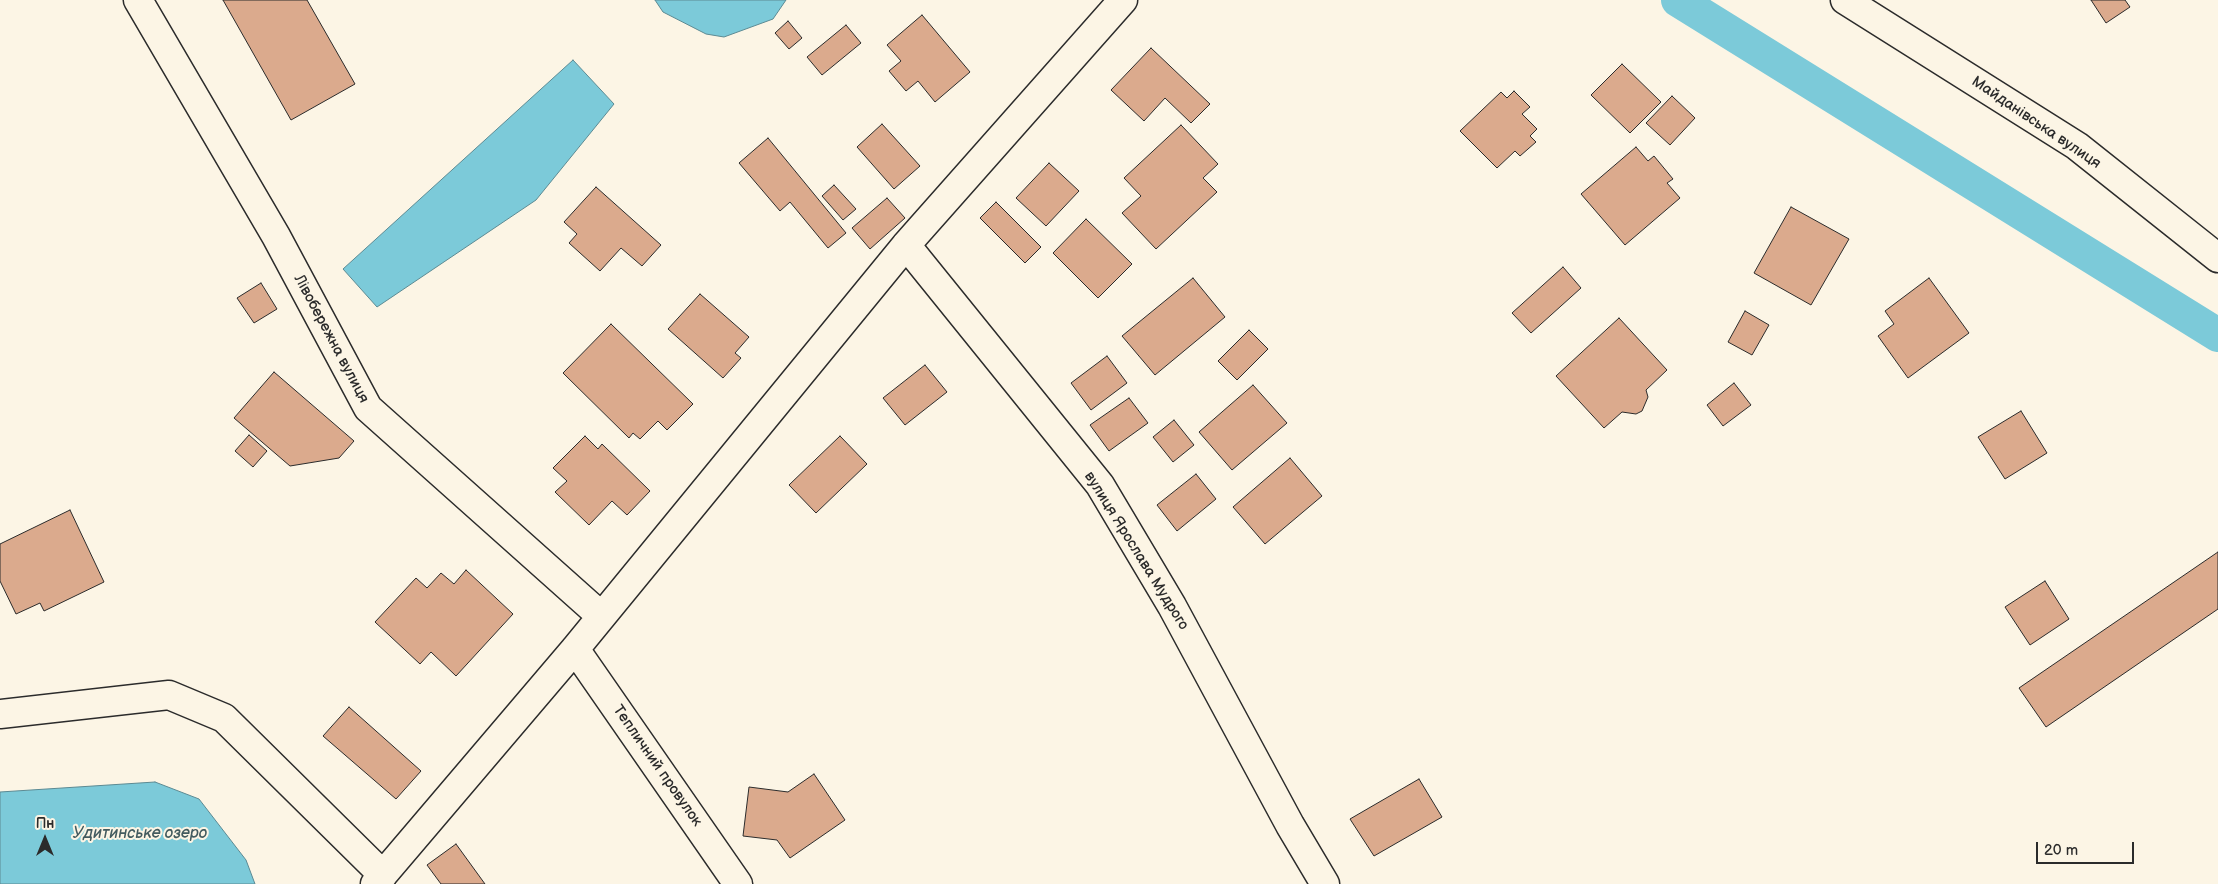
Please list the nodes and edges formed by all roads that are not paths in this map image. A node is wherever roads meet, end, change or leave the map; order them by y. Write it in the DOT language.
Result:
graph roads {
  1 [pos="138,0"];
  2 [pos="1123,0"];
  3 [pos="1845,0"];
  4 [pos="906,245"];
  5 [pos="2218,258"];
  6 [pos="600,616"];
  7 [pos="575,648"];
  8 [pos="0,714"];
  9 [pos="379,880"];
  10 [pos="738,884"];
  11 [pos="1325,884"];
  1 -- 6 [label="street, Лівобережна вулиця"];
  2 -- 4 [label="street"];
  3 -- 5 [label="street, Майданівська вулиця"];
  4 -- 6 [label="street"];
  4 -- 11 [label="street, вулиця Ярослава Мудрого"];
  6 -- 7 [label="street"];
  7 -- 9 [label="street"];
  7 -- 10 [label="street, Тепличний провулок"];
  8 -- 9 [label="street"];
}
